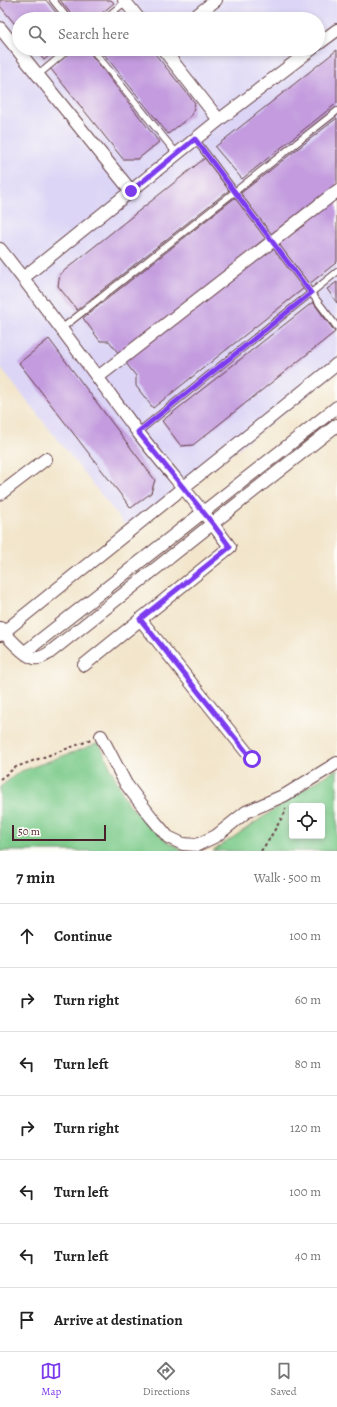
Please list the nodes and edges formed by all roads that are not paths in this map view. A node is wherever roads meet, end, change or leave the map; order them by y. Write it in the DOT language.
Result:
graph roads {
  1 [pos="53,0"];
  2 [pos="216,0"];
  3 [pos="124,1"];
  4 [pos="62,12"];
  5 [pos="112,12"];
  6 [pos="133,12"];
  7 [pos="201,12"];
  8 [pos="0,28"];
  9 [pos="337,30"];
  10 [pos="325,39"];
  11 [pos="12,43"];
  12 [pos="23,56"];
  13 [pos="60,56"];
  14 [pos="98,56"];
  15 [pos="169,56"];
  16 [pos="303,56"];
  17 [pos="38,75"];
  18 [pos="337,111"];
  19 [pos="219,120"];
  20 [pos="195,139"];
  21 [pos="176,154"];
  22 [pos="131,191"];
  23 [pos="337,191"];
  24 [pos="235,192"];
  25 [pos="272,242"];
  26 [pos="0,249"];
  27 [pos="337,272"];
  28 [pos="23,278"];
  29 [pos="311,293"];
  30 [pos="337,327"];
  31 [pos="61,330"];
  32 [pos="337,364"];
  33 [pos="98,377"];
  34 [pos="337,407"];
  35 [pos="337,425"];
  36 [pos="138,432"];
  37 [pos="46,459"];
  38 [pos="184,488"];
  39 [pos="0,494"];
  40 [pos="203,512"];
  41 [pos="213,524"];
  42 [pos="140,619"];
  43 [pos="1,631"];
  44 [pos="25,652"];
  45 [pos="84,665"];
  46 [pos="101,736"];
  47 [pos="252,759"];
  48 [pos="337,762"];
  1 -- 4 [label="lane"];
  2 -- 7 [label="street"];
  3 -- 5 [label="lane"];
  3 -- 6 [label="street"];
  8 -- 11 [label="street"];
  9 -- 10 [label="street"];
  12 -- 17 [label="street"];
  13 -- 17 [label="lane"];
  14 -- 21 [label="lane"];
  15 -- 19 [label="street"];
  16 -- 19 [label="street"];
  17 -- 22 [label="street"];
  18 -- 24 [label="lane"];
  19 -- 20 [label="street"];
  20 -- 21 [label="street"];
  20 -- 24 [label="lane"];
  21 -- 22 [label="street"];
  22 -- 28 [label="street"];
  23 -- 25 [label="street"];
  24 -- 25 [label="lane"];
  24 -- 31 [label="lane"];
  25 -- 29 [label="lane"];
  25 -- 33 [label="street"];
  26 -- 28 [label="street"];
  27 -- 29 [label="lane"];
  28 -- 31 [label="street"];
  29 -- 30 [label="lane"];
  29 -- 36 [label="lane"];
  31 -- 33 [label="street"];
  32 -- 38 [label="street"];
  33 -- 36 [label="street"];
  34 -- 40 [label="street"];
  35 -- 41 [label="street"];
  36 -- 38 [label="street"];
  37 -- 39 [label="street"];
  38 -- 40 [label="street"];
  38 -- 43 [label="street"];
  40 -- 41 [label="street"];
  40 -- 44 [label="street"];
  41 -- 42 [label="street"];
  41 -- 44 [label="street"];
  42 -- 45 [label="street"];
  42 -- 47 [label="street"];
  43 -- 44 [label="street"];
  46 -- 48 [label="street"];
}
